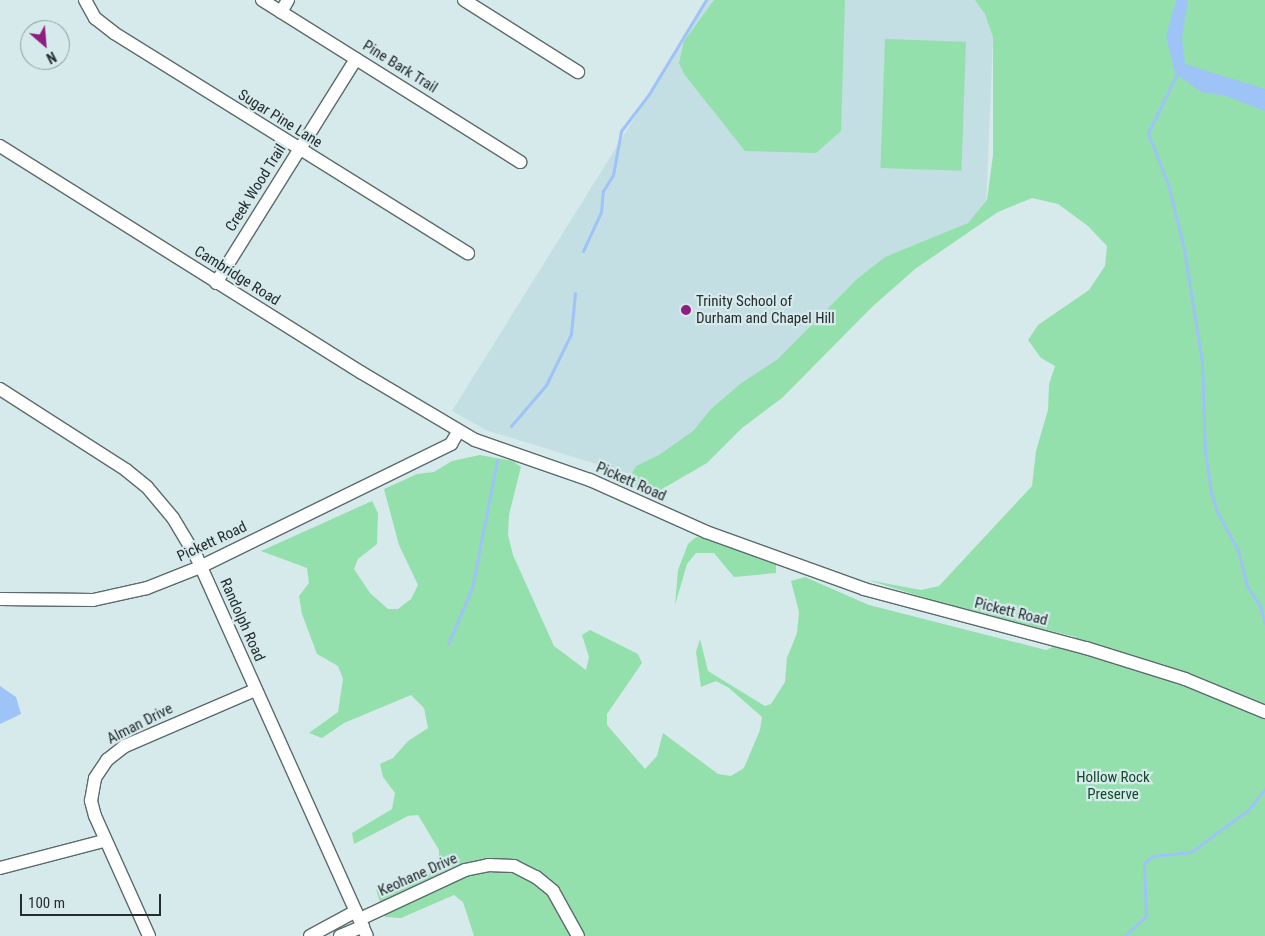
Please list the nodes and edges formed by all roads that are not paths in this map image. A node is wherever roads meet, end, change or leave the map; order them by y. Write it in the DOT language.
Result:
graph roads {
  1 [pos="85,0"];
  2 [pos="262,0"];
  3 [pos="288,0"];
  4 [pos="464,0"];
  5 [pos="281,12"];
  6 [pos="356,60"];
  7 [pos="578,72"];
  8 [pos="0,146"];
  9 [pos="299,150"];
  10 [pos="520,162"];
  11 [pos="468,253"];
  12 [pos="216,282"];
  13 [pos="0,389"];
  14 [pos="458,432"];
  15 [pos="200,567"];
  16 [pos="0,599"];
  17 [pos="255,690"];
  18 [pos="1265,712"];
  19 [pos="104,841"];
  20 [pos="0,868"];
  21 [pos="361,923"];
  22 [pos="149,936"];
  23 [pos="310,936"];
  24 [pos="340,936"];
  25 [pos="578,936"];
  1 -- 9 [label="street, Sugar Pine Lane"];
  2 -- 5 [label="street, Pine Bark Trail"];
  3 -- 5 [label="street"];
  4 -- 7 [label="street"];
  5 -- 6 [label="street, Pine Bark Trail"];
  6 -- 9 [label="street, Creek Wood Trail"];
  6 -- 10 [label="street, Pine Bark Trail"];
  8 -- 12 [label="street, Cambridge Road"];
  9 -- 11 [label="street, Sugar Pine Lane"];
  9 -- 12 [label="street, Creek Wood Trail"];
  12 -- 14 [label="street, Cambridge Road"];
  13 -- 15 [label="street, Randolph Road"];
  14 -- 15 [label="street, Pickett Road"];
  14 -- 18 [label="street, Pickett Road"];
  15 -- 16 [label="street, Pickett Road"];
  15 -- 17 [label="street, Randolph Road"];
  17 -- 19 [label="street, Alman Drive"];
  17 -- 21 [label="street, Randolph Road"];
  19 -- 20 [label="street"];
  19 -- 22 [label="street, Alman Drive"];
  21 -- 23 [label="street, Keohane Drive"];
  21 -- 24 [label="street, Keohane Drive"];
  21 -- 25 [label="street, Keohane Drive"];
}
